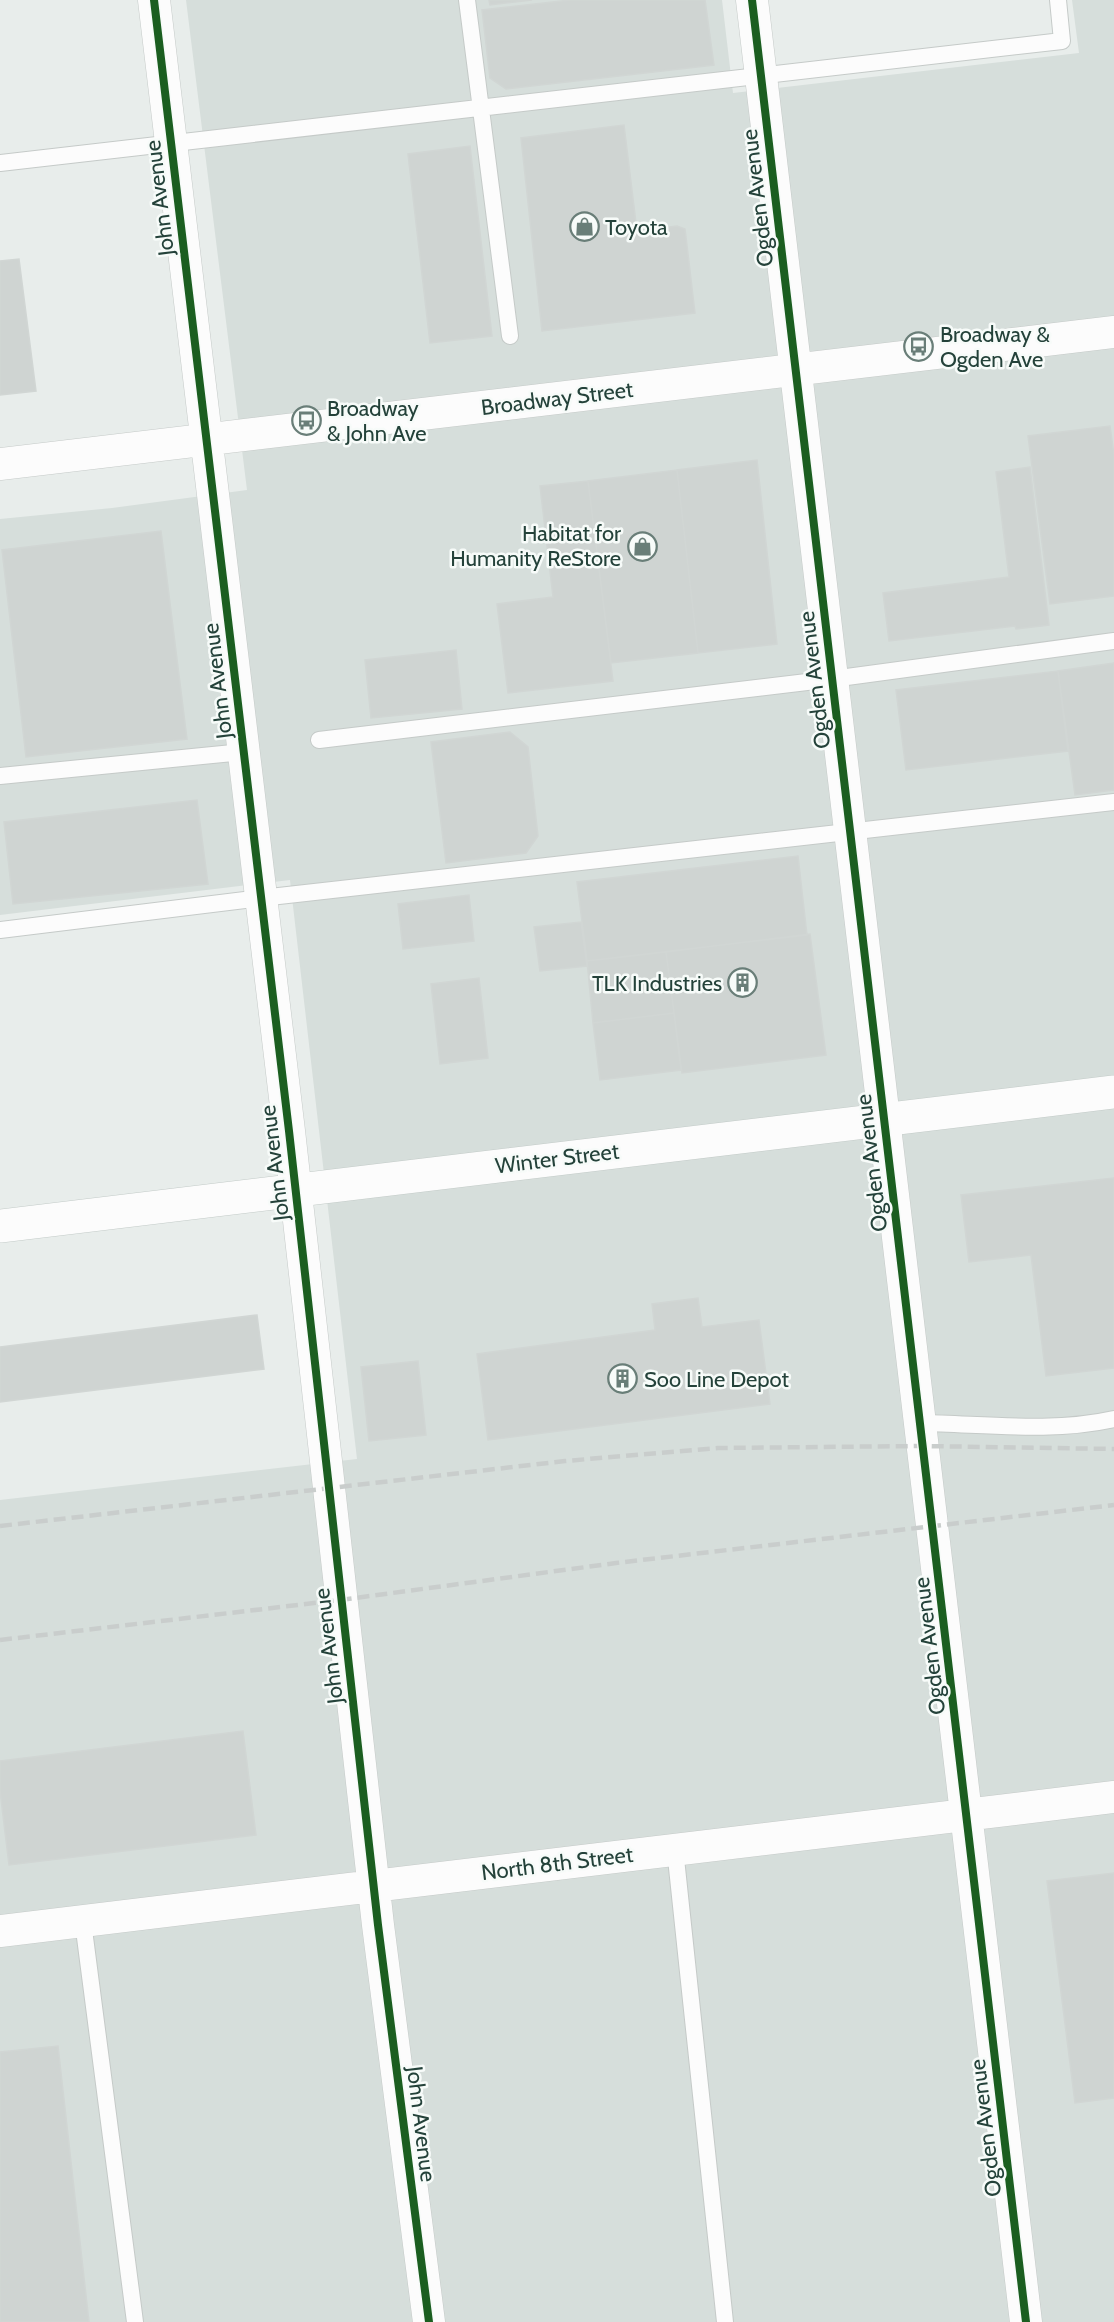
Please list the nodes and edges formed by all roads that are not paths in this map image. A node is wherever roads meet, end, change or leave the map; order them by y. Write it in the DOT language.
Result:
graph roads {
  1 [pos="154,0"];
  2 [pos="467,0"];
  3 [pos="752,0"];
  4 [pos="1058,0"];
  5 [pos="761,75"];
  6 [pos="480,108"];
  7 [pos="171,143"];
  8 [pos="0,163"];
  9 [pos="1114,332"];
  10 [pos="510,336"];
  11 [pos="795,370"];
  12 [pos="206,440"];
  13 [pos="0,464"];
  14 [pos="1114,641"];
  15 [pos="832,679"];
  16 [pos="319,740"];
  17 [pos="243,752"];
  18 [pos="0,777"];
  19 [pos="1114,802"];
  20 [pos="850,833"];
  21 [pos="261,898"];
  22 [pos="0,930"];
  23 [pos="1114,1092"];
  24 [pos="884,1119"];
  25 [pos="296,1190"];
  26 [pos="0,1226"];
  27 [pos="1114,1419"];
  28 [pos="921,1423"];
  29 [pos="1114,1797"];
  30 [pos="966,1816"];
  31 [pos="675,1849"];
  32 [pos="374,1886"];
  33 [pos="83,1922"];
  34 [pos="0,1931"];
  35 [pos="135,2322"];
  36 [pos="429,2322"];
  37 [pos="725,2322"];
  38 [pos="1026,2322"];
  1 -- 7 [label="street, John Avenue"];
  2 -- 6 [label="lane"];
  3 -- 5 [label="street, Ogden Avenue"];
  4 -- 5 [label="lane"];
  5 -- 6 [label="lane"];
  5 -- 11 [label="street, Ogden Avenue"];
  6 -- 7 [label="lane"];
  6 -- 10 [label="lane"];
  7 -- 8 [label="lane"];
  7 -- 12 [label="street, John Avenue"];
  9 -- 11 [label="street, Broadway Street"];
  11 -- 12 [label="street, Broadway Street"];
  11 -- 15 [label="street, Ogden Avenue"];
  12 -- 13 [label="street, Broadway Street"];
  12 -- 17 [label="street, John Avenue"];
  14 -- 15 [label="lane"];
  15 -- 16 [label="lane"];
  15 -- 20 [label="street, Ogden Avenue"];
  17 -- 18 [label="lane"];
  17 -- 21 [label="street, John Avenue"];
  19 -- 20 [label="lane"];
  20 -- 21 [label="lane"];
  20 -- 24 [label="street, Ogden Avenue"];
  21 -- 22 [label="lane"];
  21 -- 25 [label="street, John Avenue"];
  23 -- 24 [label="street, Winter Street"];
  24 -- 25 [label="street, Winter Street"];
  24 -- 28 [label="street, Ogden Avenue"];
  25 -- 26 [label="street, Winter Street"];
  25 -- 32 [label="street, John Avenue"];
  27 -- 28 [label="lane"];
  28 -- 30 [label="street, Ogden Avenue"];
  29 -- 30 [label="street, North 8th Street"];
  30 -- 31 [label="street, North 8th Street"];
  30 -- 38 [label="street, Ogden Avenue"];
  31 -- 32 [label="street, North 8th Street"];
  31 -- 37 [label="lane"];
  32 -- 33 [label="street, North 8th Street"];
  32 -- 36 [label="street, John Avenue"];
  33 -- 34 [label="street, North 8th Street"];
  33 -- 35 [label="lane"];
}
